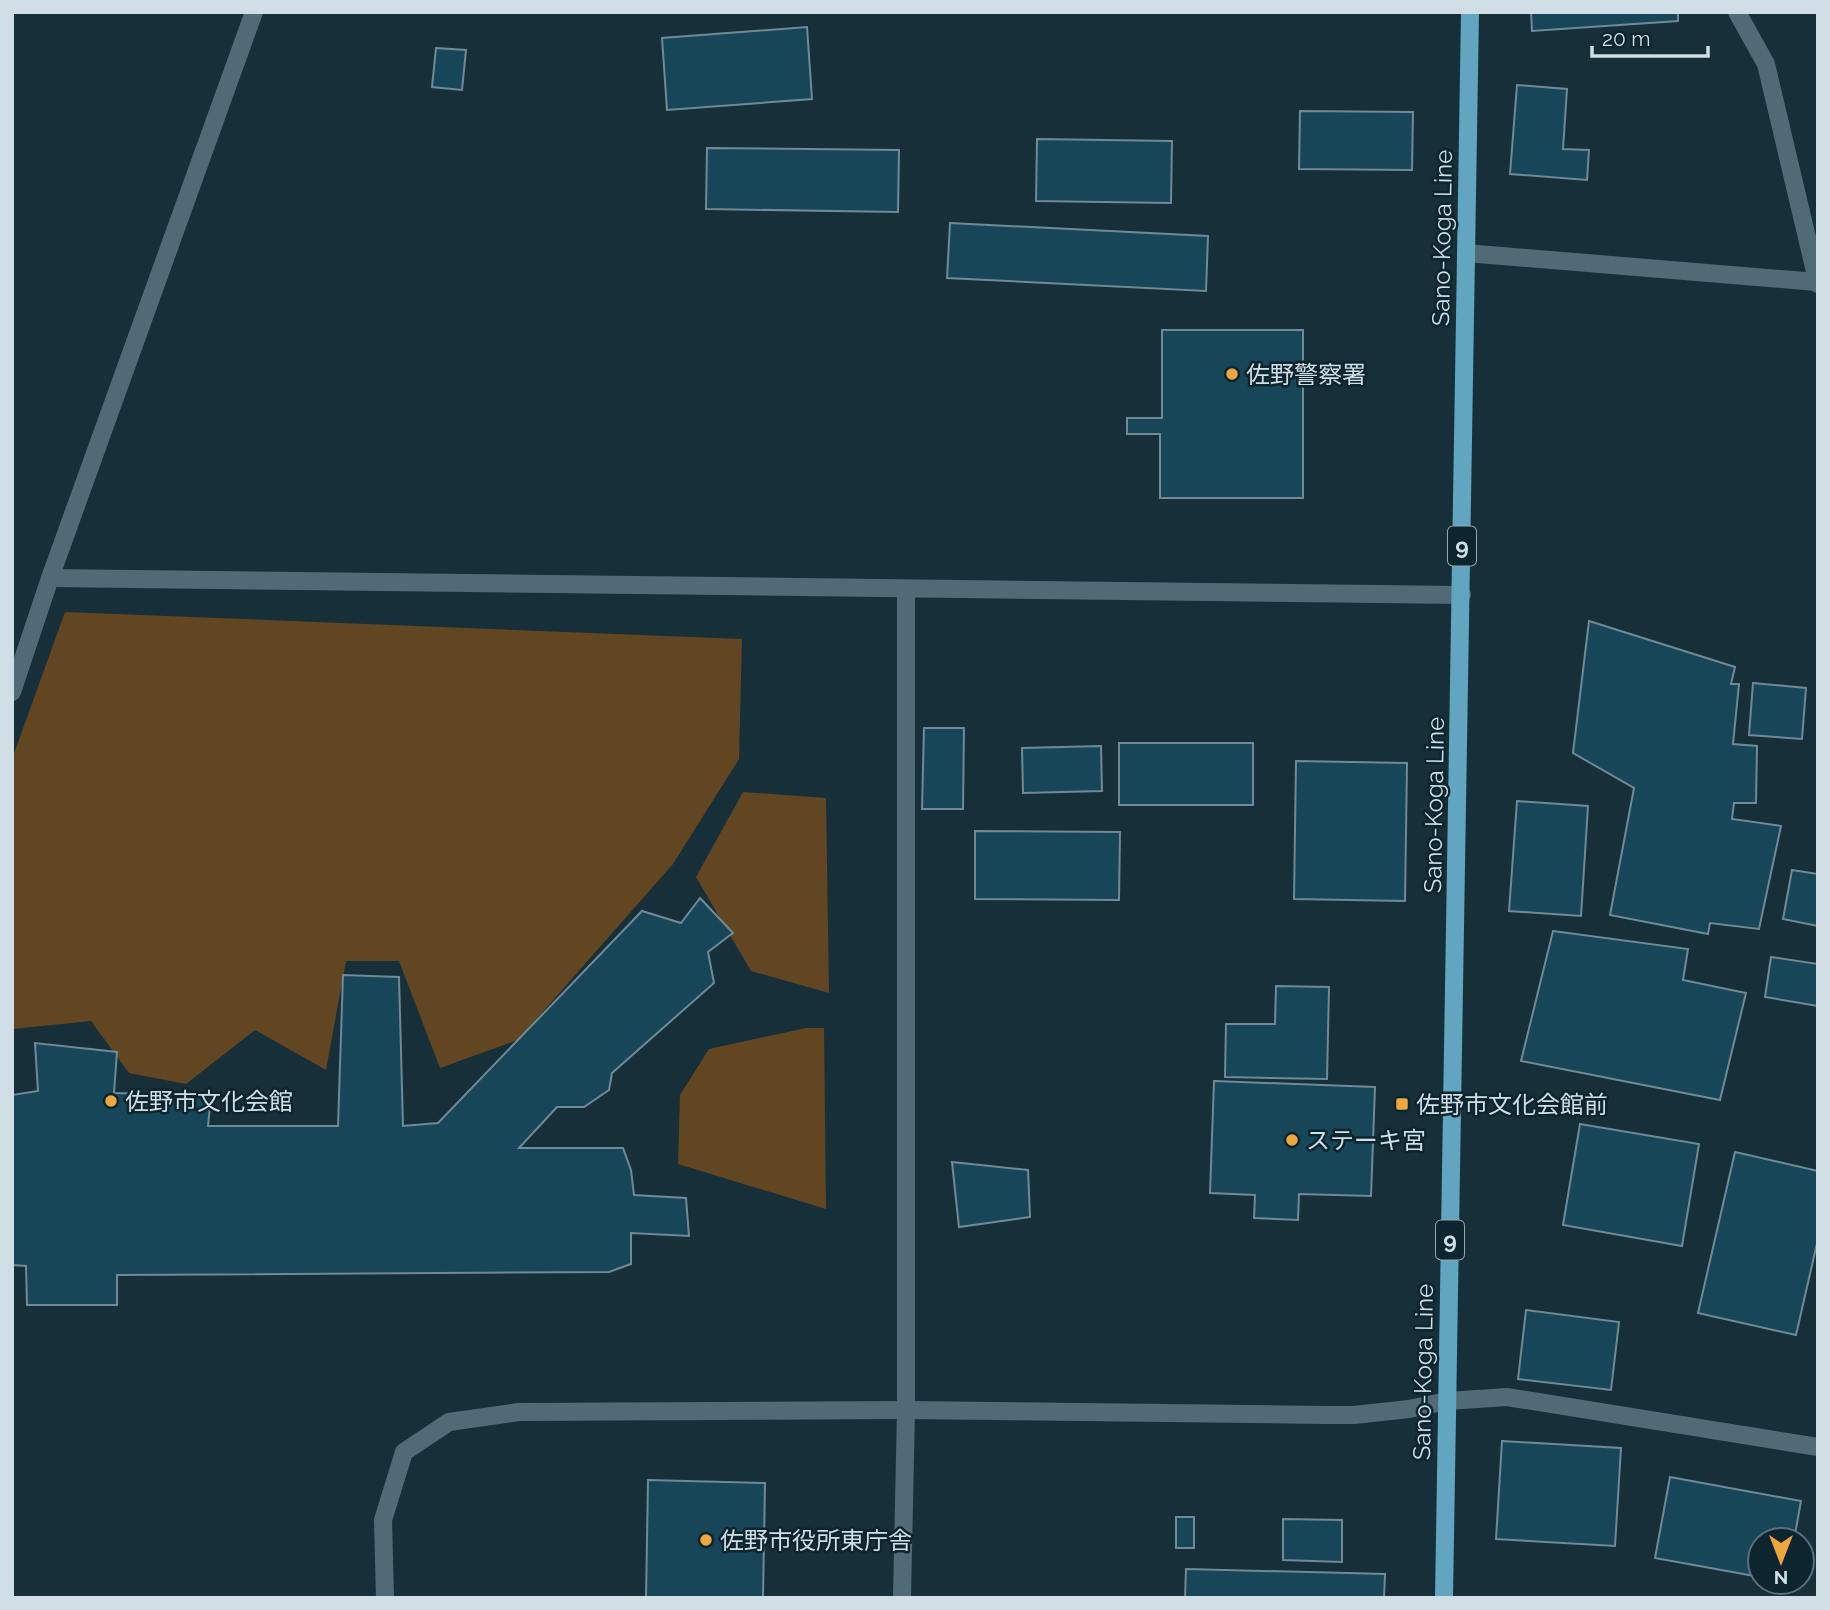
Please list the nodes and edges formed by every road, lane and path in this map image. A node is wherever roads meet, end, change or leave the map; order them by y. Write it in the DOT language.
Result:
graph roads {
  1 [pos="254,12"];
  2 [pos="1470,12"];
  3 [pos="1737,12"];
  4 [pos="1466,253"];
  5 [pos="1817,283"];
  6 [pos="50,578"];
  7 [pos="906,590"];
  8 [pos="1461,595"];
  9 [pos="12,692"];
  10 [pos="1447,1401"];
  11 [pos="906,1410"];
  12 [pos="1818,1447"];
  13 [pos="385,1598"];
  14 [pos="902,1598"];
  15 [pos="1444,1598"];
  1 -- 6 [label="street"];
  2 -- 4 [label="main road, Sano-Koga Line / 9"];
  3 -- 5 [label="street"];
  4 -- 5 [label="street"];
  4 -- 8 [label="main road, Sano-Koga Line / 9"];
  6 -- 7 [label="street"];
  6 -- 9 [label="street"];
  7 -- 8 [label="street"];
  7 -- 11 [label="street"];
  8 -- 10 [label="main road, Sano-Koga Line / 9"];
  10 -- 11 [label="street"];
  10 -- 12 [label="street"];
  10 -- 15 [label="main road, Sano-Koga Line / 9"];
  11 -- 13 [label="street"];
  11 -- 14 [label="street"];
}
